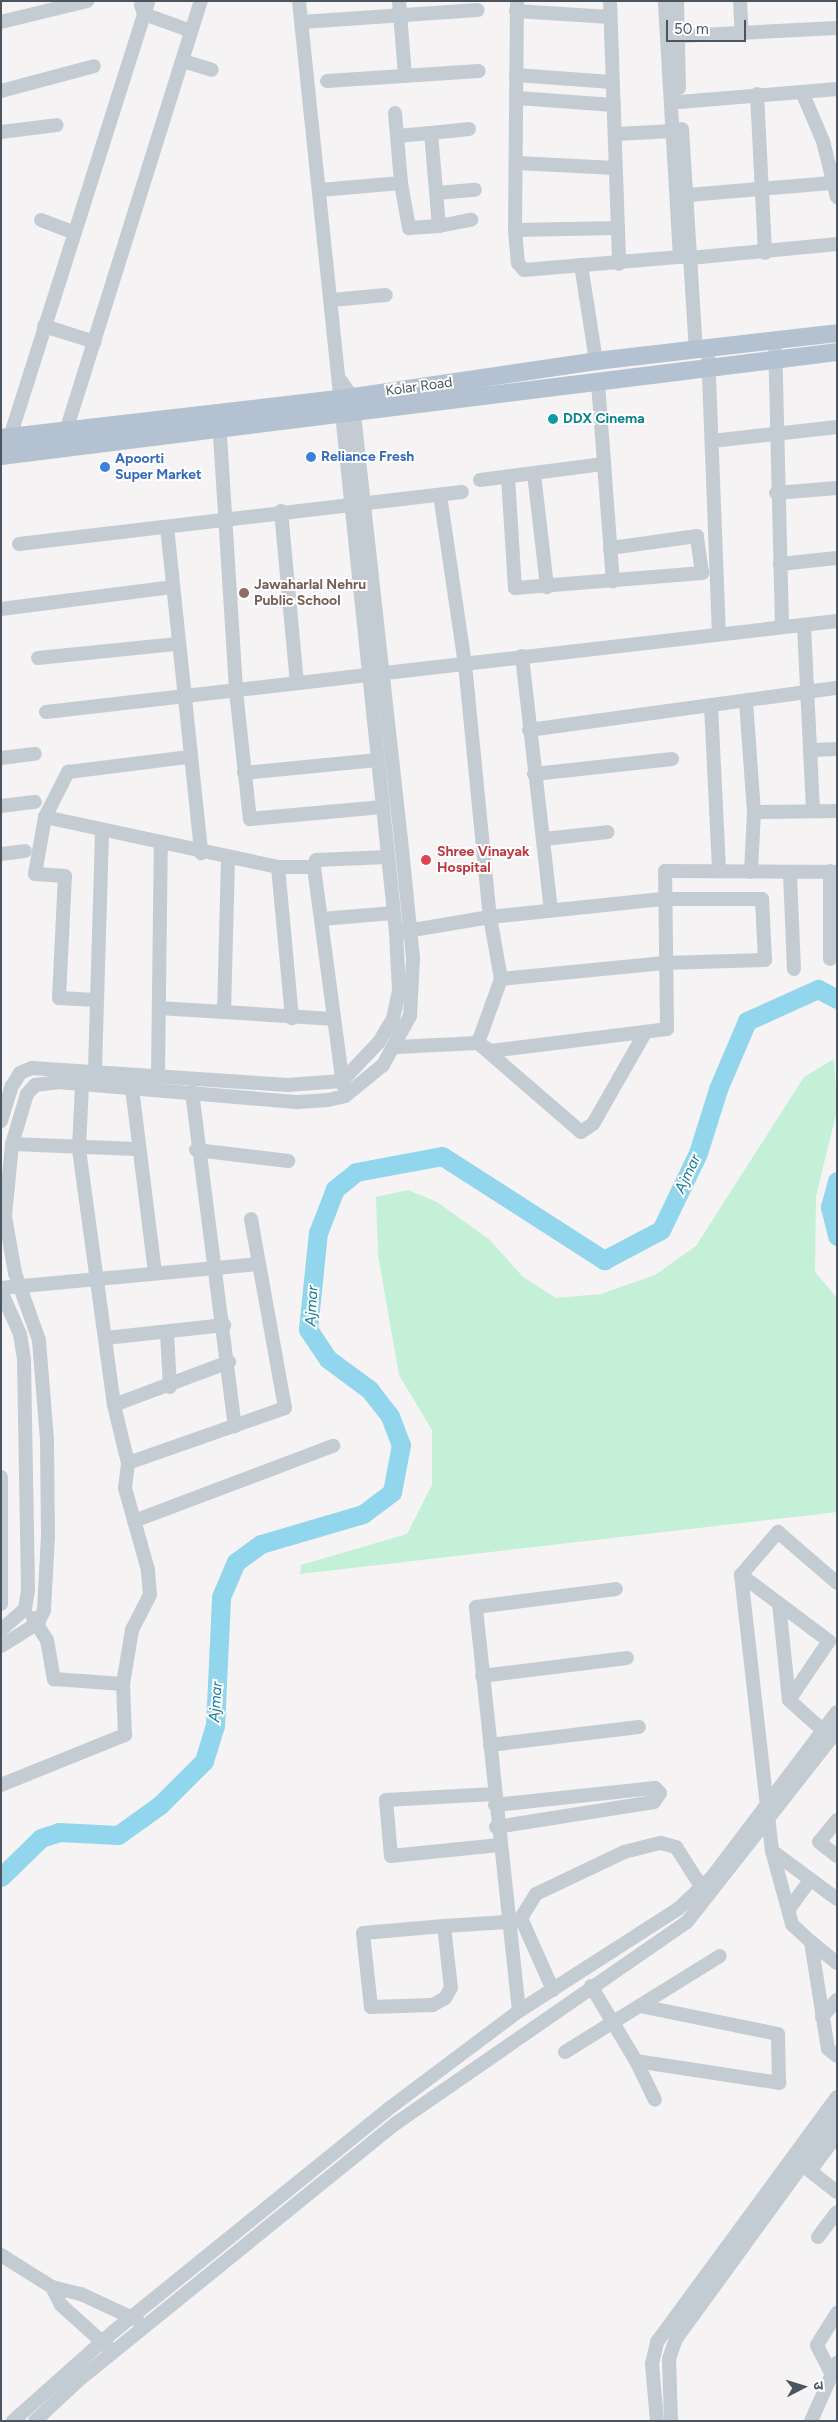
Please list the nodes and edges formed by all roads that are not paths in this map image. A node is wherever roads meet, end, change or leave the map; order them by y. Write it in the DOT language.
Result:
graph roads {
  1 [pos="87,1"];
  2 [pos="201,1"];
  3 [pos="299,1"];
  4 [pos="399,1"];
  5 [pos="610,1"];
  6 [pos="665,1"];
  7 [pos="677,1"];
  8 [pos="740,1"];
  9 [pos="144,5"];
  10 [pos="48,6"];
  11 [pos="516,6"];
  12 [pos="478,10"];
  13 [pos="400,16"];
  14 [pos="610,17"];
  15 [pos="1,22"];
  16 [pos="302,22"];
  17 [pos="837,28"];
  18 [pos="192,31"];
  19 [pos="680,36"];
  20 [pos="742,36"];
  21 [pos="183,61"];
  22 [pos="94,66"];
  23 [pos="212,70"];
  24 [pos="479,71"];
  25 [pos="516,75"];
  26 [pos="405,76"];
  27 [pos="328,81"];
  28 [pos="612,82"];
  29 [pos="837,89"];
  30 [pos="1,91"];
  31 [pos="802,92"];
  32 [pos="757,94"];
  33 [pos="517,98"];
  34 [pos="679,102"];
  35 [pos="614,105"];
  36 [pos="395,113"];
  37 [pos="57,125"];
  38 [pos="468,129"];
  39 [pos="673,131"];
  40 [pos="1,132"];
  41 [pos="431,133"];
  42 [pos="615,134"];
  43 [pos="397,136"];
  44 [pos="517,163"];
  45 [pos="615,168"];
  46 [pos="401,183"];
  47 [pos="832,183"];
  48 [pos="320,190"];
  49 [pos="475,190"];
  50 [pos="761,190"];
  51 [pos="437,193"];
  52 [pos="688,195"];
  53 [pos="837,197"];
  54 [pos="41,220"];
  55 [pos="471,220"];
  56 [pos="440,226"];
  57 [pos="618,228"];
  58 [pos="515,230"];
  59 [pos="75,233"];
  60 [pos="837,244"];
  61 [pos="765,253"];
  62 [pos="690,258"];
  63 [pos="619,264"];
  64 [pos="581,265"];
  65 [pos="386,295"];
  66 [pos="332,300"];
  67 [pos="44,326"];
  68 [pos="837,334"];
  69 [pos="775,339"];
  70 [pos="95,342"];
  71 [pos="702,349"];
  72 [pos="837,352"];
  73 [pos="774,360"];
  74 [pos="596,361"];
  75 [pos="709,369"];
  76 [pos="598,383"];
  77 [pos="347,406"];
  78 [pos="219,422"];
  79 [pos="837,427"];
  80 [pos="66,431"];
  81 [pos="775,435"];
  82 [pos="6,437"];
  83 [pos="712,441"];
  84 [pos="1,456"];
  85 [pos="604,464"];
  86 [pos="534,474"];
  87 [pos="508,477"];
  88 [pos="480,480"];
  89 [pos="837,488"];
  90 [pos="462,492"];
  91 [pos="776,493"];
  92 [pos="440,495"];
  93 [pos="357,504"];
  94 [pos="281,511"];
  95 [pos="225,519"];
  96 [pos="166,527"];
  97 [pos="19,544"];
  98 [pos="610,548"];
  99 [pos="837,558"];
  100 [pos="780,564"];
  101 [pos="613,581"];
  102 [pos="547,586"];
  103 [pos="172,588"];
  104 [pos="1,609"];
  105 [pos="837,621"];
  106 [pos="804,626"];
  107 [pos="782,627"];
  108 [pos="719,634"];
  109 [pos="177,644"];
  110 [pos="522,656"];
  111 [pos="38,658"];
  112 [pos="465,664"];
  113 [pos="375,676"];
  114 [pos="296,684"];
  115 [pos="837,688"];
  116 [pos="807,690"];
  117 [pos="236,691"];
  118 [pos="185,696"];
  119 [pos="746,702"];
  120 [pos="711,705"];
  121 [pos="46,712"];
  122 [pos="529,730"];
  123 [pos="837,749"];
  124 [pos="811,750"];
  125 [pos="35,754"];
  126 [pos="189,757"];
  127 [pos="1,758"];
  128 [pos="672,759"];
  129 [pos="377,760"];
  130 [pos="244,773"];
  131 [pos="534,774"];
  132 [pos="35,802"];
  133 [pos="1,806"];
  134 [pos="382,807"];
  135 [pos="813,811"];
  136 [pos="837,811"];
  137 [pos="754,812"];
  138 [pos="45,817"];
  139 [pos="102,831"];
  140 [pos="608,832"];
  141 [pos="544,839"];
  142 [pos="161,843"];
  143 [pos="24,851"];
  144 [pos="201,853"];
  145 [pos="1,854"];
  146 [pos="388,857"];
  147 [pos="228,858"];
  148 [pos="278,867"];
  149 [pos="314,867"];
  150 [pos="719,871"];
  151 [pos="751,872"];
  152 [pos="833,872"];
  153 [pos="790,874"];
  154 [pos="662,899"];
  155 [pos="551,910"];
  156 [pos="393,913"];
  157 [pos="490,917"];
  158 [pos="322,918"];
  159 [pos="396,932"];
  160 [pos="411,932"];
  161 [pos="830,959"];
  162 [pos="664,963"];
  163 [pos="794,969"];
  164 [pos="500,979"];
  165 [pos="96,1000"];
  166 [pos="159,1008"];
  167 [pos="224,1012"];
  168 [pos="292,1018"];
  169 [pos="332,1019"];
  170 [pos="645,1032"];
  171 [pos="478,1044"];
  172 [pos="397,1047"];
  173 [pos="95,1069"];
  174 [pos="158,1074"];
  175 [pos="342,1081"];
  176 [pos="82,1085"];
  177 [pos="132,1088"];
  178 [pos="192,1092"];
  179 [pos="345,1096"];
  180 [pos="1,1122"];
  181 [pos="12,1144"];
  182 [pos="79,1148"];
  183 [pos="137,1149"];
  184 [pos="196,1150"];
  185 [pos="288,1161"];
  186 [pos="251,1219"];
  187 [pos="259,1264"];
  188 [pos="218,1270"];
  189 [pos="155,1273"];
  190 [pos="98,1277"];
  191 [pos="20,1284"];
  192 [pos="1,1290"];
  193 [pos="224,1325"];
  194 [pos="167,1333"];
  195 [pos="106,1338"];
  196 [pos="229,1362"];
  197 [pos="170,1386"];
  198 [pos="114,1405"];
  199 [pos="235,1426"];
  200 [pos="333,1446"];
  201 [pos="128,1463"];
  202 [pos="1,1477"];
  203 [pos="134,1521"];
  204 [pos="2,1522"];
  205 [pos="2,1549"];
  206 [pos="741,1576"];
  207 [pos="837,1583"];
  208 [pos="616,1589"];
  209 [pos="1,1604"];
  210 [pos="778,1604"];
  211 [pos="24,1610"];
  212 [pos="38,1623"];
  213 [pos="1,1630"];
  214 [pos="1,1646"];
  215 [pos="627,1658"];
  216 [pos="482,1676"];
  217 [pos="123,1684"];
  218 [pos="789,1700"];
  219 [pos="837,1712"];
  220 [pos="639,1727"];
  221 [pos="832,1736"];
  222 [pos="490,1745"];
  223 [pos="1,1785"];
  224 [pos="494,1800"];
  225 [pos="766,1807"];
  226 [pos="837,1820"];
  227 [pos="769,1823"];
  228 [pos="496,1827"];
  229 [pos="498,1845"];
  230 [pos="772,1851"];
  231 [pos="837,1856"];
  232 [pos="809,1881"];
  233 [pos="702,1888"];
  234 [pos="837,1899"];
  235 [pos="789,1909"];
  236 [pos="507,1922"];
  237 [pos="444,1926"];
  238 [pos="811,1942"];
  239 [pos="720,1956"];
  240 [pos="599,1960"];
  241 [pos="837,1964"];
  242 [pos="609,1974"];
  243 [pos="592,1986"];
  244 [pos="553,1990"];
  245 [pos="837,2000"];
  246 [pos="640,2006"];
  247 [pos="519,2011"];
  248 [pos="822,2017"];
  249 [pos="612,2022"];
  250 [pos="565,2052"];
  251 [pos="837,2056"];
  252 [pos="636,2061"];
  253 [pos="837,2097"];
  254 [pos="656,2100"];
  255 [pos="837,2117"];
  256 [pos="837,2135"];
  257 [pos="837,2192"];
  258 [pos="837,2212"];
  259 [pos="818,2237"];
  260 [pos="4,2256"];
  261 [pos="52,2287"];
  262 [pos="837,2313"];
  263 [pos="131,2317"];
  264 [pos="147,2325"];
  265 [pos="101,2343"];
  266 [pos="114,2352"];
  267 [pos="834,2368"];
  268 [pos="14,2421"];
  269 [pos="35,2421"];
  270 [pos="657,2421"];
  271 [pos="671,2421"];
  272 [pos="811,2421"];
  1 -- 10 [label="street"];
  2 -- 18 [label="street"];
  3 -- 16 [label="street"];
  4 -- 13 [label="street"];
  5 -- 14 [label="street"];
  6 -- 39 [label="street"];
  7 -- 19 [label="street"];
  8 -- 20 [label="street"];
  9 -- 18 [label="street"];
  9 -- 59 [label="street"];
  10 -- 15 [label="street"];
  11 -- 14 [label="street"];
  11 -- 25 [label="street"];
  12 -- 13 [label="street"];
  13 -- 16 [label="street"];
  13 -- 26 [label="street"];
  14 -- 28 [label="street"];
  16 -- 48 [label="street"];
  17 -- 20 [label="street"];
  18 -- 21 [label="street"];
  19 -- 20 [label="street"];
  19 -- 34 [label="street"];
  21 -- 23 [label="street"];
  21 -- 70 [label="street"];
  22 -- 30 [label="street"];
  24 -- 26 [label="street"];
  25 -- 28 [label="street"];
  25 -- 33 [label="street"];
  26 -- 27 [label="street"];
  28 -- 35 [label="street"];
  29 -- 31 [label="street"];
  31 -- 32 [label="street"];
  31 -- 47 [label="street"];
  32 -- 34 [label="street"];
  32 -- 50 [label="street"];
  33 -- 35 [label="street"];
  33 -- 44 [label="street"];
  34 -- 52 [label="street"];
  35 -- 42 [label="street"];
  36 -- 43 [label="street"];
  37 -- 40 [label="street"];
  38 -- 41 [label="street"];
  39 -- 42 [label="street"];
  39 -- 63 [label="street"];
  41 -- 43 [label="street"];
  41 -- 51 [label="street"];
  42 -- 45 [label="street"];
  43 -- 46 [label="street"];
  44 -- 45 [label="street"];
  44 -- 58 [label="street"];
  45 -- 57 [label="street"];
  46 -- 48 [label="street"];
  46 -- 56 [label="street"];
  47 -- 50 [label="street"];
  47 -- 53 [label="street"];
  48 -- 66 [label="street"];
  49 -- 51 [label="street"];
  50 -- 52 [label="street"];
  50 -- 61 [label="street"];
  51 -- 56 [label="street"];
  52 -- 62 [label="street"];
  54 -- 59 [label="street"];
  55 -- 56 [label="street"];
  57 -- 58 [label="street"];
  57 -- 63 [label="street"];
  58 -- 64 [label="street"];
  59 -- 67 [label="street"];
  60 -- 61 [label="street"];
  61 -- 62 [label="street"];
  62 -- 71 [label="street"];
  63 -- 64 [label="street"];
  64 -- 74 [label="street"];
  65 -- 66 [label="street"];
  66 -- 77 [label="street"];
  67 -- 70 [label="street"];
  67 -- 82 [label="street"];
  68 -- 69 [label="main road, Kolar Road"];
  69 -- 71 [label="main road, Kolar Road"];
  69 -- 73 [label="street"];
  70 -- 80 [label="street"];
  71 -- 74 [label="main road, Kolar Road"];
  71 -- 75 [label="street"];
  72 -- 73 [label="main road, Kolar Road"];
  73 -- 75 [label="main road, Kolar Road"];
  73 -- 81 [label="street"];
  74 -- 76 [label="main road"];
  74 -- 77 [label="main road, Kolar Road"];
  75 -- 76 [label="main road, Kolar Road"];
  75 -- 83 [label="street"];
  76 -- 77 [label="main road, Kolar Road"];
  76 -- 85 [label="street"];
  77 -- 78 [label="main road, Kolar Road"];
  77 -- 93 [label="street"];
  78 -- 80 [label="main road, Kolar Road"];
  78 -- 84 [label="main road, Kolar Road"];
  78 -- 95 [label="street"];
  79 -- 81 [label="street"];
  80 -- 82 [label="main road, Kolar Road"];
  81 -- 83 [label="street"];
  81 -- 91 [label="street"];
  83 -- 108 [label="street"];
  85 -- 86 [label="street"];
  85 -- 98 [label="street"];
  86 -- 87 [label="street"];
  86 -- 102 [label="street"];
  87 -- 88 [label="street"];
  87 -- 102 [label="street"];
  89 -- 91 [label="street"];
  90 -- 92 [label="street"];
  91 -- 100 [label="street"];
  92 -- 93 [label="street"];
  92 -- 112 [label="street"];
  93 -- 94 [label="street"];
  93 -- 113 [label="street"];
  94 -- 95 [label="street"];
  94 -- 114 [label="street"];
  95 -- 96 [label="street"];
  95 -- 117 [label="street"];
  96 -- 97 [label="street"];
  96 -- 103 [label="street"];
  98 -- 101 [label="street"];
  98 -- 101 [label="street"];
  99 -- 100 [label="street"];
  100 -- 107 [label="street"];
  101 -- 102 [label="street"];
  103 -- 104 [label="street"];
  103 -- 109 [label="street"];
  105 -- 106 [label="street"];
  106 -- 107 [label="street"];
  106 -- 116 [label="street"];
  107 -- 108 [label="street"];
  108 -- 110 [label="street"];
  109 -- 111 [label="street"];
  109 -- 118 [label="street"];
  110 -- 112 [label="street"];
  110 -- 122 [label="street"];
  112 -- 113 [label="street"];
  112 -- 157 [label="street"];
  113 -- 114 [label="street"];
  113 -- 129 [label="street"];
  113 -- 160 [label="street"];
  114 -- 117 [label="street"];
  115 -- 116 [label="street"];
  116 -- 119 [label="street"];
  116 -- 124 [label="street"];
  117 -- 118 [label="street"];
  117 -- 130 [label="street"];
  118 -- 121 [label="street"];
  118 -- 126 [label="street"];
  119 -- 120 [label="street"];
  119 -- 137 [label="street"];
  120 -- 122 [label="street"];
  120 -- 150 [label="street"];
  122 -- 131 [label="street"];
  123 -- 124 [label="street"];
  124 -- 135 [label="street"];
  125 -- 127 [label="street"];
  126 -- 138 [label="street"];
  126 -- 144 [label="street"];
  128 -- 131 [label="street"];
  129 -- 130 [label="street"];
  129 -- 134 [label="street"];
  130 -- 134 [label="street"];
  131 -- 141 [label="street"];
  132 -- 133 [label="street"];
  134 -- 146 [label="street"];
  135 -- 136 [label="street"];
  135 -- 137 [label="street"];
  137 -- 151 [label="street"];
  138 -- 139 [label="street"];
  138 -- 165 [label="street"];
  139 -- 142 [label="street"];
  139 -- 165 [label="street"];
  140 -- 141 [label="street"];
  141 -- 155 [label="street"];
  142 -- 144 [label="street"];
  142 -- 166 [label="street"];
  143 -- 145 [label="street"];
  144 -- 147 [label="street"];
  146 -- 149 [label="street"];
  146 -- 156 [label="street"];
  147 -- 148 [label="street"];
  147 -- 167 [label="street"];
  148 -- 149 [label="street"];
  148 -- 168 [label="street"];
  149 -- 158 [label="street"];
  150 -- 151 [label="street"];
  150 -- 154 [label="street"];
  151 -- 153 [label="street"];
  152 -- 153 [label="street"];
  152 -- 161 [label="street"];
  153 -- 163 [label="street"];
  154 -- 155 [label="street"];
  154 -- 162 [label="street"];
  154 -- 162 [label="street"];
  155 -- 157 [label="street"];
  156 -- 158 [label="street"];
  156 -- 159 [label="street"];
  157 -- 160 [label="street"];
  157 -- 164 [label="street"];
  158 -- 169 [label="street"];
  159 -- 160 [label="street"];
  159 -- 175 [label="street"];
  160 -- 172 [label="street"];
  162 -- 164 [label="street"];
  162 -- 170 [label="street"];
  164 -- 171 [label="street"];
  165 -- 173 [label="street"];
  166 -- 167 [label="street"];
  166 -- 174 [label="street"];
  167 -- 168 [label="street"];
  168 -- 169 [label="street"];
  169 -- 175 [label="street"];
  170 -- 171 [label="street"];
  170 -- 171 [label="street"];
  171 -- 172 [label="street"];
  172 -- 179 [label="street"];
  173 -- 174 [label="street"];
  173 -- 180 [label="street"];
  174 -- 175 [label="street"];
  175 -- 179 [label="street"];
  176 -- 177 [label="street"];
  176 -- 181 [label="street"];
  176 -- 182 [label="street"];
  177 -- 178 [label="street"];
  177 -- 183 [label="street"];
  178 -- 179 [label="street"];
  178 -- 184 [label="street"];
  181 -- 182 [label="street"];
  181 -- 191 [label="street"];
  182 -- 183 [label="street"];
  182 -- 190 [label="street"];
  183 -- 189 [label="street"];
  184 -- 185 [label="street"];
  184 -- 188 [label="street"];
  186 -- 187 [label="street"];
  187 -- 188 [label="street"];
  187 -- 199 [label="street"];
  188 -- 189 [label="street"];
  188 -- 193 [label="street"];
  189 -- 190 [label="street"];
  190 -- 191 [label="street"];
  190 -- 195 [label="street"];
  191 -- 192 [label="street"];
  191 -- 212 [label="street"];
  192 -- 211 [label="street"];
  193 -- 194 [label="street"];
  193 -- 196 [label="street"];
  194 -- 195 [label="street"];
  194 -- 197 [label="street"];
  195 -- 198 [label="street"];
  196 -- 197 [label="street"];
  196 -- 199 [label="street"];
  197 -- 198 [label="street"];
  198 -- 201 [label="street"];
  199 -- 201 [label="street"];
  200 -- 203 [label="street"];
  201 -- 203 [label="street"];
  202 -- 204 [label="street"];
  203 -- 217 [label="street"];
  204 -- 205 [label="street"];
  205 -- 209 [label="street"];
  206 -- 207 [label="street"];
  206 -- 210 [label="street"];
  206 -- 225 [label="street"];
  208 -- 216 [label="street"];
  210 -- 218 [label="street"];
  210 -- 218 [label="street"];
  211 -- 212 [label="street"];
  211 -- 213 [label="street"];
  212 -- 214 [label="street"];
  212 -- 217 [label="street"];
  215 -- 216 [label="street"];
  216 -- 222 [label="street"];
  217 -- 223 [label="street"];
  218 -- 221 [label="street"];
  219 -- 221 [label="street"];
  220 -- 222 [label="street"];
  221 -- 225 [label="street"];
  221 -- 227 [label="street"];
  222 -- 224 [label="street"];
  224 -- 228 [label="street"];
  224 -- 228 [label="street"];
  224 -- 229 [label="street"];
  225 -- 227 [label="street"];
  225 -- 233 [label="street"];
  226 -- 231 [label="street"];
  227 -- 230 [label="street"];
  227 -- 242 [label="street"];
  228 -- 229 [label="street"];
  229 -- 236 [label="street"];
  230 -- 232 [label="street"];
  230 -- 235 [label="street"];
  232 -- 234 [label="street"];
  232 -- 235 [label="street"];
  233 -- 240 [label="street"];
  233 -- 244 [label="street"];
  235 -- 238 [label="street"];
  236 -- 237 [label="street"];
  236 -- 247 [label="street"];
  237 -- 237 [label="street"];
  238 -- 241 [label="street"];
  238 -- 248 [label="street"];
  239 -- 246 [label="street"];
  240 -- 242 [label="street"];
  240 -- 244 [label="street"];
  242 -- 243 [label="street"];
  243 -- 249 [label="street"];
  243 -- 264 [label="street"];
  244 -- 247 [label="street"];
  245 -- 248 [label="street"];
  246 -- 249 [label="street"];
  246 -- 252 [label="street"];
  247 -- 263 [label="street"];
  248 -- 251 [label="street"];
  249 -- 250 [label="street"];
  249 -- 252 [label="street"];
  252 -- 254 [label="street"];
  253 -- 270 [label="street"];
  255 -- 271 [label="street"];
  256 -- 257 [label="street"];
  258 -- 259 [label="street"];
  260 -- 261 [label="street"];
  261 -- 263 [label="street"];
  261 -- 265 [label="street"];
  262 -- 267 [label="street"];
  263 -- 264 [label="street"];
  263 -- 265 [label="street"];
  264 -- 266 [label="street"];
  265 -- 266 [label="street"];
  265 -- 268 [label="street"];
  266 -- 269 [label="street"];
  267 -- 272 [label="street"];
}
